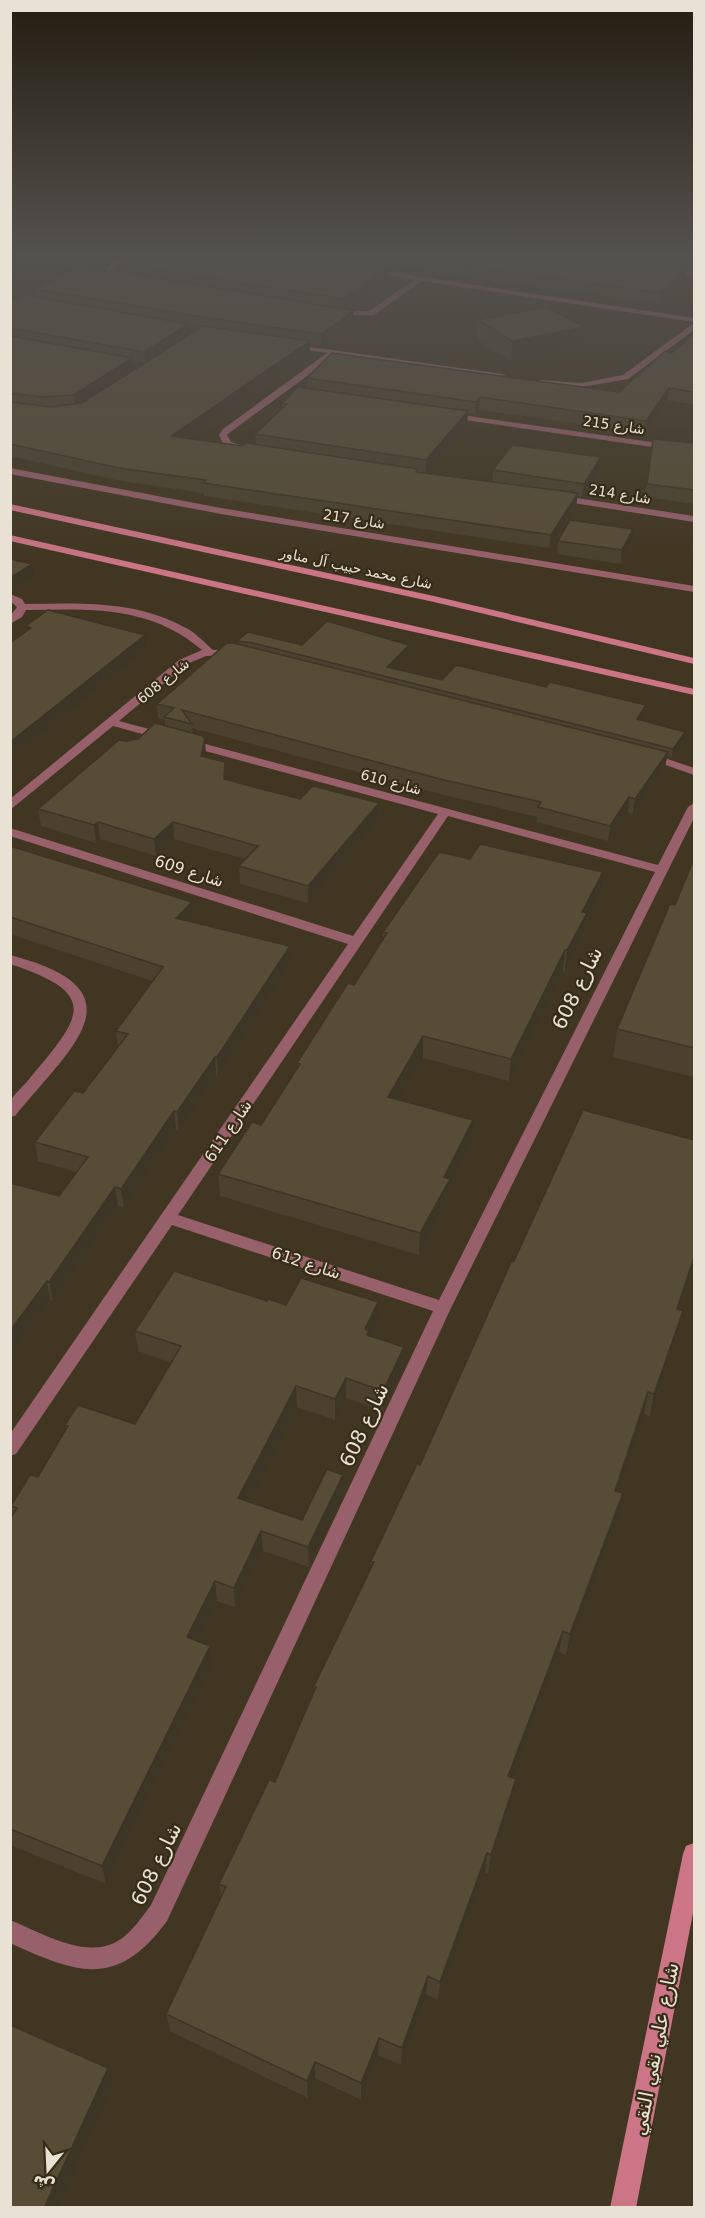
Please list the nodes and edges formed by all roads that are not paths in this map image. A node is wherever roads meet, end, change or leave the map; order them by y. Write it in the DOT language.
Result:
graph roads {
  1 [pos="326,359"];
  2 [pos="373,359"];
  3 [pos="650,359"];
  4 [pos="509,377"];
  5 [pos="532,380"];
  6 [pos="281,392"];
  7 [pos="293,393"];
  8 [pos="432,413"];
  9 [pos="694,442"];
  10 [pos="691,450"];
  11 [pos="256,452"];
  12 [pos="10,471"];
  13 [pos="543,496"];
  14 [pos="10,507"];
  15 [pos="694,519"];
  16 [pos="10,538"];
  17 [pos="694,589"];
  18 [pos="10,597"];
  19 [pos="22,607"];
  20 [pos="10,621"];
  21 [pos="210,652"];
  22 [pos="253,655"];
  23 [pos="694,661"];
  24 [pos="694,692"];
  25 [pos="112,722"];
  26 [pos="639,753"];
  27 [pos="694,772"];
  28 [pos="10,806"];
  29 [pos="694,807"];
  30 [pos="445,812"];
  31 [pos="10,832"];
  32 [pos="661,870"];
  33 [pos="357,942"];
  34 [pos="10,959"];
  35 [pos="10,1112"];
  36 [pos="168,1218"];
  37 [pos="444,1308"];
  38 [pos="10,1449"];
  39 [pos="694,1854"];
  40 [pos="10,1931"];
  41 [pos="623,2208"];
  1 -- 6 [label="street"];
  2 -- 4 [label="street"];
  3 -- 5 [label="street"];
  6 -- 7 [label="street"];
  6 -- 11 [label="street"];
  8 -- 10 [label="street, شارع 215"];
  9 -- 10 [label="street"];
  12 -- 17 [label="street, شارع 217"];
  13 -- 15 [label="street, شارع 214"];
  14 -- 23 [label="main road, شارع محمد حبيب آل مناور"];
  16 -- 24 [label="main road"];
  18 -- 19 [label="street"];
  19 -- 20 [label="street"];
  19 -- 21 [label="street"];
  21 -- 22 [label="street, شارع 608"];
  21 -- 25 [label="street, شارع 608"];
  25 -- 28 [label="street, شارع 608"];
  25 -- 30 [label="street, شارع 610"];
  26 -- 27 [label="street"];
  29 -- 32 [label="street, شارع 608"];
  30 -- 32 [label="street, شارع 610"];
  30 -- 33 [label="street, شارع 611"];
  31 -- 33 [label="street, شارع 609"];
  32 -- 37 [label="street, شارع 608"];
  33 -- 36 [label="street, شارع 611"];
  34 -- 35 [label="street"];
  36 -- 37 [label="street, شارع 612"];
  36 -- 38 [label="street, شارع 611"];
  37 -- 40 [label="street, شارع 608"];
  39 -- 41 [label="main road, شارع علي نقي النقي"];
}
